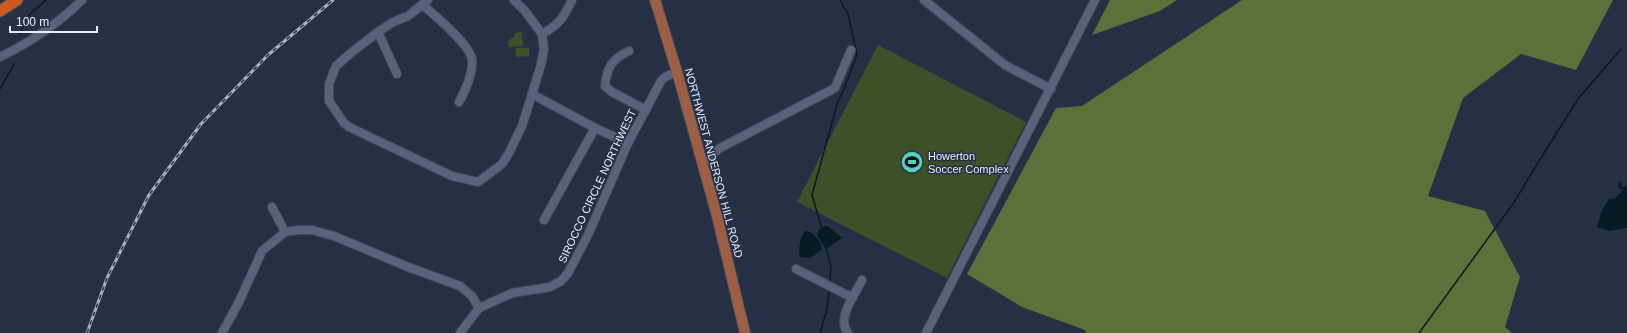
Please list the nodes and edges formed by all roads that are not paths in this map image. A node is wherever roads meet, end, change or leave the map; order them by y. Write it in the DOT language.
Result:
graph roads {
  1 [pos="17,0"];
  2 [pos="82,0"];
  3 [pos="514,0"];
  4 [pos="572,0"];
  5 [pos="656,0"];
  6 [pos="924,0"];
  7 [pos="1095,0"];
  8 [pos="425,2"];
  9 [pos="0,10"];
  10 [pos="378,32"];
  11 [pos="542,34"];
  12 [pos="851,50"];
  13 [pos="629,51"];
  14 [pos="0,57"];
  15 [pos="677,72"];
  16 [pos="397,74"];
  17 [pos="1051,90"];
  18 [pos="532,94"];
  19 [pos="459,102"];
  20 [pos="646,110"];
  21 [pos="596,128"];
  22 [pos="628,142"];
  23 [pos="702,163"];
  24 [pos="272,207"];
  25 [pos="544,220"];
  26 [pos="285,232"];
  27 [pos="796,268"];
  28 [pos="862,280"];
  29 [pos="853,298"];
  30 [pos="479,308"];
  31 [pos="222,333"];
  32 [pos="460,333"];
  33 [pos="746,333"];
  34 [pos="848,333"];
  35 [pos="926,333"];
  1 -- 9 [label="highway"];
  2 -- 14 [label="street"];
  3 -- 11 [label="street"];
  4 -- 11 [label="street"];
  5 -- 15 [label="main road, NORTHWEST ANDERSON HILL ROAD"];
  6 -- 17 [label="street"];
  7 -- 17 [label="street"];
  8 -- 10 [label="street"];
  8 -- 19 [label="street"];
  10 -- 16 [label="street"];
  10 -- 18 [label="street"];
  11 -- 18 [label="street"];
  12 -- 23 [label="street"];
  13 -- 20 [label="street"];
  15 -- 20 [label="street, SIROCCO CIRCLE NORTHWEST"];
  15 -- 23 [label="main road, NORTHWEST ANDERSON HILL ROAD"];
  17 -- 35 [label="street"];
  18 -- 21 [label="street"];
  20 -- 22 [label="street, SIROCCO CIRCLE NORTHWEST"];
  21 -- 22 [label="street"];
  21 -- 25 [label="street"];
  22 -- 30 [label="street, SIROCCO CIRCLE NORTHWEST"];
  23 -- 33 [label="main road, NORTHWEST ANDERSON HILL ROAD"];
  24 -- 26 [label="street"];
  26 -- 30 [label="street"];
  26 -- 31 [label="street"];
  27 -- 29 [label="street"];
  28 -- 29 [label="street"];
  29 -- 34 [label="street"];
  30 -- 32 [label="street, SIROCCO CIRCLE NORTHWEST"];
}
